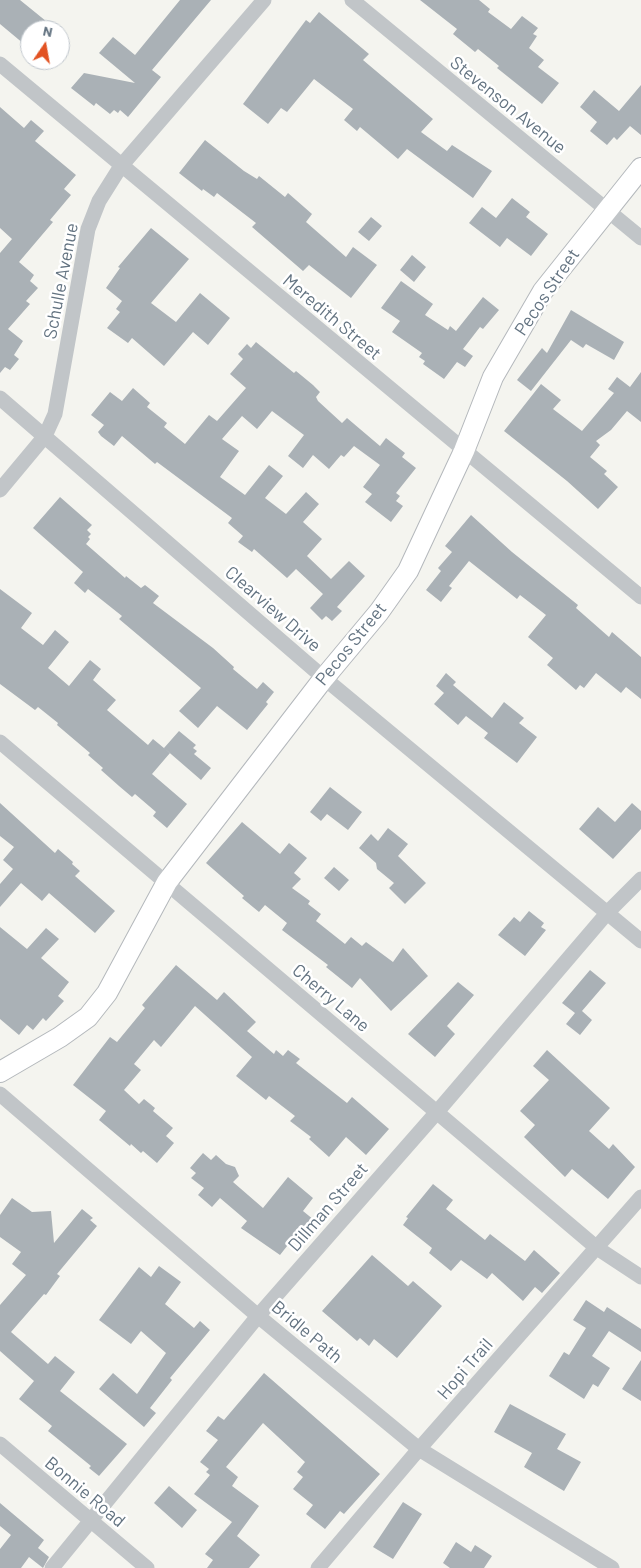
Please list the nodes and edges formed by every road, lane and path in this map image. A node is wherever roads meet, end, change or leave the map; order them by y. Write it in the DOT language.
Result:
graph roads {
  1 [pos="264,0"];
  2 [pos="352,0"];
  3 [pos="0,64"];
  4 [pos="121,166"];
  5 [pos="641,168"];
  6 [pos="606,209"];
  7 [pos="641,238"];
  8 [pos="0,398"];
  9 [pos="45,436"];
  10 [pos="464,451"];
  11 [pos="0,490"];
  12 [pos="641,597"];
  13 [pos="324,678"];
  14 [pos="0,742"];
  15 [pos="641,879"];
  16 [pos="167,882"];
  17 [pos="608,912"];
  18 [pos="641,941"];
  19 [pos="0,1072"];
  20 [pos="0,1094"];
  21 [pos="437,1112"];
  22 [pos="641,1197"];
  23 [pos="597,1248"];
  24 [pos="641,1277"];
  25 [pos="258,1316"];
  26 [pos="0,1444"];
  27 [pos="419,1449"];
  28 [pos="90,1520"];
  29 [pos="52,1568"];
  30 [pos="147,1568"];
  31 [pos="318,1568"];
  32 [pos="612,1568"];
  1 -- 4 [label="street, Schulle Avenue"];
  2 -- 6 [label="street, Stevenson Avenue"];
  3 -- 4 [label="street, Meredith Street"];
  4 -- 9 [label="street, Schulle Avenue"];
  4 -- 10 [label="street, Meredith Street"];
  5 -- 6 [label="street, Pecos Street"];
  6 -- 7 [label="street, Stevenson Avenue"];
  6 -- 10 [label="street, Pecos Street"];
  8 -- 9 [label="street, Clearview Drive"];
  9 -- 11 [label="street, Schulle Avenue"];
  9 -- 13 [label="street, Clearview Drive"];
  10 -- 12 [label="street, Meredith Street"];
  10 -- 13 [label="street, Pecos Street"];
  13 -- 16 [label="street, Pecos Street"];
  13 -- 17 [label="street, Clearview Drive"];
  14 -- 16 [label="street, Cherry Lane"];
  15 -- 17 [label="street, Dillman Street"];
  16 -- 19 [label="street, Pecos Street"];
  16 -- 21 [label="street, Cherry Lane"];
  17 -- 18 [label="street, Clearview Drive"];
  17 -- 21 [label="street, Dillman Street"];
  20 -- 25 [label="street, Bridle Path"];
  21 -- 23 [label="street, Cherry Lane"];
  21 -- 25 [label="street, Dillman Street"];
  22 -- 23 [label="street, Hopi Trail"];
  23 -- 24 [label="street, Cherry Lane"];
  23 -- 27 [label="street, Hopi Trail"];
  25 -- 27 [label="street, Bridle Path"];
  25 -- 28 [label="street, Dillman Street"];
  26 -- 28 [label="street, Bonnie Road"];
  27 -- 31 [label="street, Hopi Trail"];
  27 -- 32 [label="street, Bridle Path"];
  28 -- 29 [label="street, Dillman Street"];
  28 -- 30 [label="street, Bonnie Road"];
}
